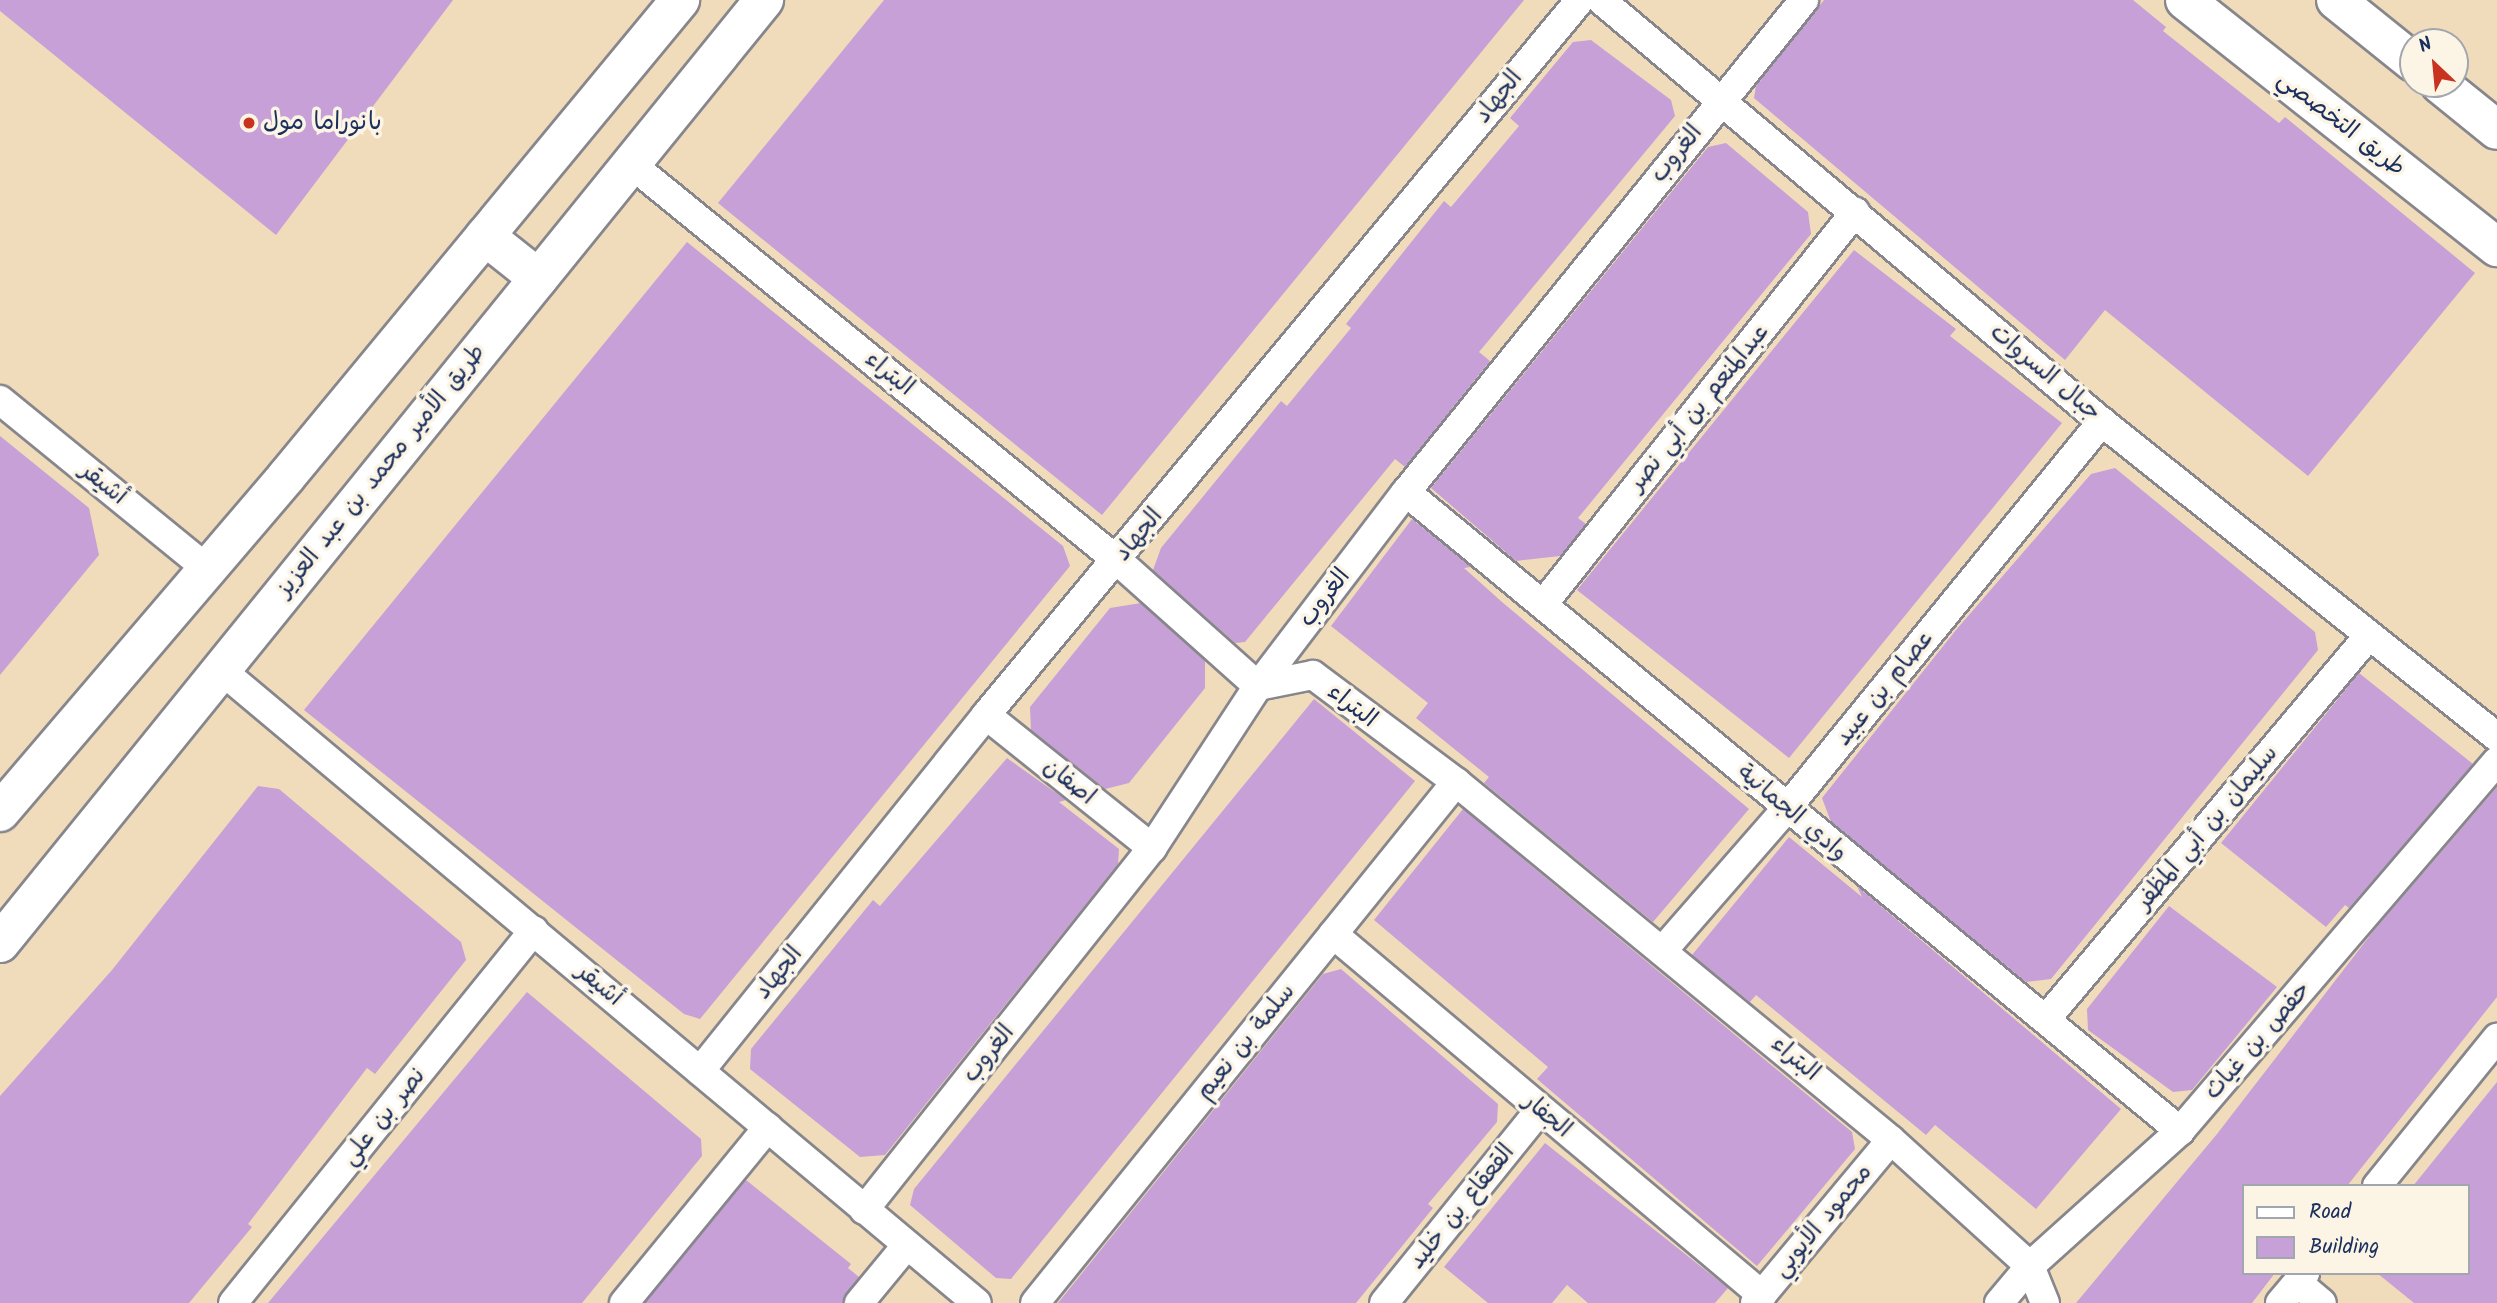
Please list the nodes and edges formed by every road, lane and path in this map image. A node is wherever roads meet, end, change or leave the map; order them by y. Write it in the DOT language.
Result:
graph roads {
  1 [pos="680,0"];
  2 [pos="764,0"];
  3 [pos="1580,0"];
  4 [pos="1601,0"];
  5 [pos="1804,0"];
  6 [pos="2185,0"];
  7 [pos="2336,0"];
  8 [pos="2399,51"];
  9 [pos="1722,98"];
  10 [pos="2457,98"];
  11 [pos="2497,130"];
  12 [pos="631,164"];
  13 [pos="1855,212"];
  14 [pos="485,236"];
  15 [pos="2497,247"];
  16 [pos="538,278"];
  17 [pos="0,400"];
  18 [pos="2102,422"];
  19 [pos="1406,492"];
  20 [pos="1118,561"];
  21 [pos="206,568"];
  22 [pos="1544,603"];
  23 [pos="2368,637"];
  24 [pos="220,669"];
  25 [pos="1258,686"];
  26 [pos="986,715"];
  27 [pos="2497,737"];
  28 [pos="2497,761"];
  29 [pos="1456,782"];
  30 [pos="1786,809"];
  31 [pos="0,812"];
  32 [pos="1152,848"];
  33 [pos="534,930"];
  34 [pos="1333,934"];
  35 [pos="0,943"];
  36 [pos="1664,949"];
  37 [pos="2046,1019"];
  38 [pos="2497,1038"];
  39 [pos="700,1071"];
  40 [pos="1540,1110"];
  41 [pos="768,1126"];
  42 [pos="2180,1131"];
  43 [pos="1891,1140"];
  44 [pos="2379,1184"];
  45 [pos="864,1210"];
  46 [pos="906,1246"];
  47 [pos="2030,1266"];
  48 [pos="2294,1286"];
  49 [pos="1759,1299"];
  50 [pos="233,1303"];
  51 [pos="624,1303"];
  52 [pos="859,1303"];
  53 [pos="976,1303"];
  54 [pos="1035,1303"];
  55 [pos="1384,1303"];
  56 [pos="2000,1303"];
  57 [pos="2045,1303"];
  58 [pos="2322,1303"];
  1 -- 14 [label="main road"];
  2 -- 12 [label="main road, طريق الأمير محمد بن عبد العزيز"];
  3 -- 20 [label="street, الجهاد"];
  4 -- 9 [label="street, جبال السروات"];
  5 -- 9 [label="street, الغروب"];
  6 -- 15 [label="main road, طريق التخصصي"];
  7 -- 8 [label="main road"];
  9 -- 13 [label="street, جبال السروات"];
  9 -- 19 [label="street, الغروب"];
  10 -- 11 [label="main road"];
  12 -- 16 [label="main road, طريق الأمير محمد بن عبد العزيز"];
  12 -- 20 [label="street, البتراء"];
  13 -- 18 [label="street, جبال السروات"];
  13 -- 22 [label="street, عبدالمنعم بن أبي نصر"];
  14 -- 16 [label="main road"];
  14 -- 21 [label="main road"];
  16 -- 24 [label="main road, طريق الأمير محمد بن عبد العزيز"];
  17 -- 21 [label="street, أشيقر"];
  18 -- 23 [label="street, جبال السروات"];
  18 -- 30 [label="street, عصام بن عبيد"];
  19 -- 22 [label="street, وادي الجمانية"];
  19 -- 25 [label="street, الغروب"];
  20 -- 25 [label="street, البتراء"];
  20 -- 26 [label="street, الجهاد"];
  21 -- 31 [label="main road"];
  22 -- 30 [label="street, وادي الجمانية"];
  23 -- 27 [label="street, جبال السروات"];
  23 -- 37 [label="street, سليمان بن أبي المظفر"];
  24 -- 33 [label="street, أشيقر"];
  24 -- 35 [label="main road, طريق الأمير محمد بن عبد العزيز"];
  25 -- 29 [label="street, البتراء"];
  25 -- 32 [label="street, الغروب"];
  26 -- 32 [label="street, اصفان"];
  26 -- 39 [label="street, الجهاد"];
  28 -- 42 [label="street, حفص بن غياث"];
  29 -- 34 [label="street, سلمة بن نعيم"];
  29 -- 36 [label="street, البتراء"];
  30 -- 36 [label="street, عصام بن عبيد"];
  30 -- 37 [label="street, وادي الجمانية"];
  32 -- 45 [label="street, الغروب"];
  33 -- 39 [label="street, أشيقر"];
  33 -- 50 [label="street, نصر بن علي"];
  34 -- 40 [label="street, الجفار"];
  34 -- 54 [label="street, سلمة بن نعيم"];
  36 -- 43 [label="street, البتراء"];
  37 -- 42 [label="street, وادي الجمانية"];
  38 -- 44 [label="street"];
  39 -- 41 [label="street, أشيقر"];
  40 -- 49 [label="street, الجفار"];
  40 -- 55 [label="street, القعقاع بن خليد"];
  41 -- 45 [label="street, أشيقر"];
  41 -- 51 [label="street"];
  42 -- 47 [label="street, حفص بن غياث"];
  43 -- 47 [label="street, البتراء"];
  43 -- 49 [label="street, محمود الأيوبي"];
  45 -- 46 [label="street, أشيقر"];
  46 -- 52 [label="street"];
  46 -- 53 [label="street, أشيقر"];
  47 -- 56 [label="street, حفص بن غياث"];
  47 -- 57 [label="street, البتراء"];
  48 -- 58 [label="street"];
}
